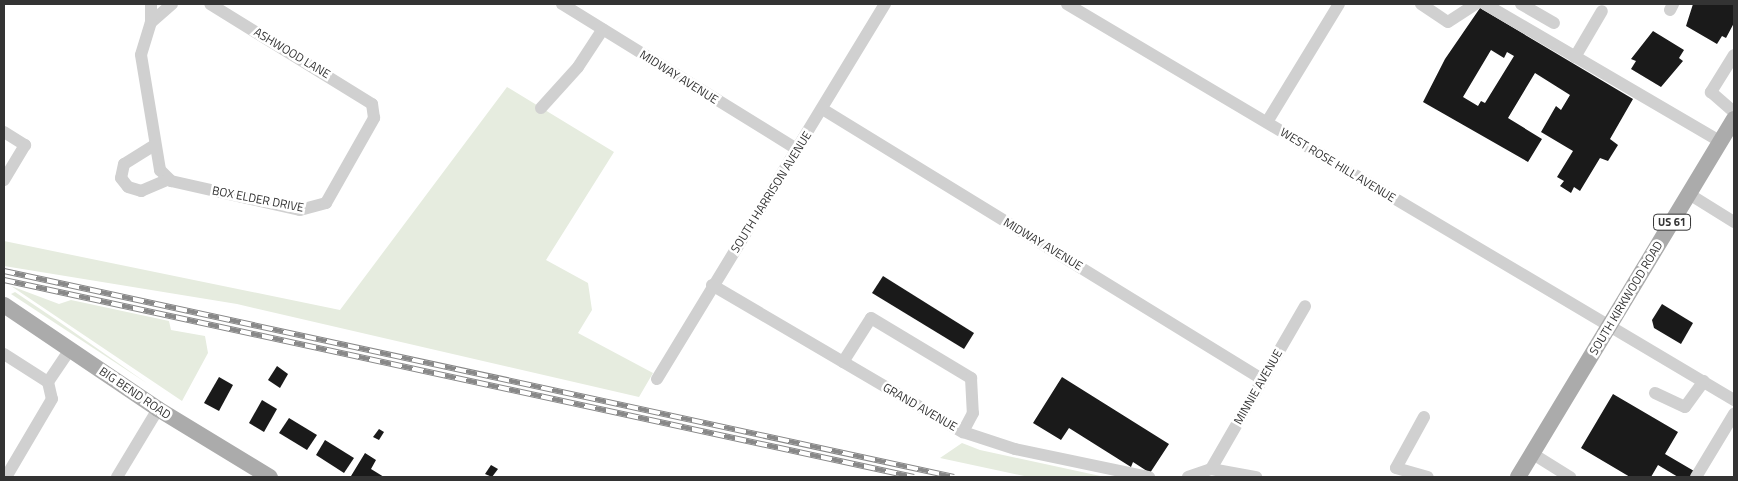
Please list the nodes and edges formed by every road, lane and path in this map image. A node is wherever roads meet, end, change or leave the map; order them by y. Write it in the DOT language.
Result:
graph roads {
  1 [pos="150,4"];
  2 [pos="172,4"];
  3 [pos="210,4"];
  4 [pos="562,4"];
  5 [pos="885,4"];
  6 [pos="1067,4"];
  7 [pos="1339,4"];
  8 [pos="1421,4"];
  9 [pos="1476,4"];
  10 [pos="1485,4"];
  11 [pos="1521,4"];
  12 [pos="1602,11"];
  13 [pos="1541,16"];
  14 [pos="151,22"];
  15 [pos="1554,23"];
  16 [pos="603,29"];
  17 [pos="1532,32"];
  18 [pos="1734,55"];
  19 [pos="1575,57"];
  20 [pos="372,104"];
  21 [pos="541,108"];
  22 [pos="824,110"];
  23 [pos="1734,112"];
  24 [pos="1734,119"];
  25 [pos="1267,122"];
  26 [pos="4,132"];
  27 [pos="1721,142"];
  28 [pos="153,146"];
  29 [pos="797,150"];
  30 [pos="169,179"];
  31 [pos="4,180"];
  32 [pos="1689,194"];
  33 [pos="1734,222"];
  34 [pos="712,285"];
  35 [pos="4,305"];
  36 [pos="1305,306"];
  37 [pos="1609,326"];
  38 [pos="70,349"];
  39 [pos="4,354"];
  40 [pos="843,362"];
  41 [pos="656,379"];
  42 [pos="1262,379"];
  43 [pos="1704,381"];
  44 [pos="48,382"];
  45 [pos="1655,393"];
  46 [pos="1734,400"];
  47 [pos="158,409"];
  48 [pos="1734,414"];
  49 [pos="1424,417"];
  50 [pos="963,432"];
  51 [pos="1532,454"];
  52 [pos="1210,468"];
  53 [pos="6,477"];
  54 [pos="117,477"];
  55 [pos="270,477"];
  56 [pos="1149,477"];
  57 [pos="1188,477"];
  58 [pos="1256,477"];
  59 [pos="1428,477"];
  60 [pos="1519,477"];
  61 [pos="1570,477"];
  62 [pos="1696,477"];
  1 -- 14 [label="street"];
  2 -- 14 [label="street"];
  3 -- 20 [label="street, ASHWOOD LANE"];
  4 -- 16 [label="street, MIDWAY AVENUE"];
  5 -- 22 [label="street, SOUTH HARRISON AVENUE"];
  6 -- 25 [label="street, WEST ROSE HILL AVENUE"];
  7 -- 25 [label="street"];
  8 -- 9 [label="street"];
  10 -- 17 [label="street"];
  11 -- 13 [label="street"];
  12 -- 19 [label="street"];
  13 -- 15 [label="street"];
  13 -- 17 [label="street"];
  14 -- 28 [label="street"];
  16 -- 21 [label="street"];
  16 -- 29 [label="street, MIDWAY AVENUE"];
  17 -- 19 [label="street"];
  18 -- 23 [label="street"];
  19 -- 27 [label="street"];
  20 -- 30 [label="street, BOX ELDER DRIVE"];
  22 -- 29 [label="street, SOUTH HARRISON AVENUE"];
  22 -- 42 [label="street, MIDWAY AVENUE"];
  24 -- 27 [label="main road, SOUTH KIRKWOOD ROAD / US 61"];
  25 -- 37 [label="street, WEST ROSE HILL AVENUE"];
  26 -- 31 [label="street"];
  27 -- 32 [label="main road, SOUTH KIRKWOOD ROAD / US 61"];
  28 -- 30 [label="street"];
  28 -- 30 [label="street"];
  29 -- 34 [label="street, SOUTH HARRISON AVENUE"];
  32 -- 33 [label="street"];
  32 -- 37 [label="main road, SOUTH KIRKWOOD ROAD / US 61"];
  34 -- 40 [label="street, GRAND AVENUE"];
  34 -- 41 [label="street, SOUTH HARRISON AVENUE"];
  35 -- 38 [label="main road, BIG BEND ROAD"];
  36 -- 42 [label="street, MINNIE AVENUE"];
  37 -- 43 [label="street, WEST ROSE HILL AVENUE"];
  37 -- 51 [label="main road, SOUTH KIRKWOOD ROAD / US 61"];
  38 -- 44 [label="street"];
  38 -- 47 [label="main road, BIG BEND ROAD"];
  39 -- 44 [label="street"];
  40 -- 50 [label="street, GRAND AVENUE"];
  40 -- 50 [label="street"];
  42 -- 52 [label="street, MINNIE AVENUE"];
  43 -- 45 [label="street"];
  43 -- 46 [label="street, WEST ROSE HILL AVENUE"];
  44 -- 53 [label="street"];
  47 -- 54 [label="street"];
  47 -- 55 [label="main road, BIG BEND ROAD"];
  48 -- 62 [label="street"];
  49 -- 59 [label="street"];
  50 -- 56 [label="street, GRAND AVENUE"];
  51 -- 60 [label="main road, SOUTH KIRKWOOD ROAD / US 61"];
  51 -- 61 [label="street"];
  52 -- 57 [label="street"];
  52 -- 58 [label="street"];
}
